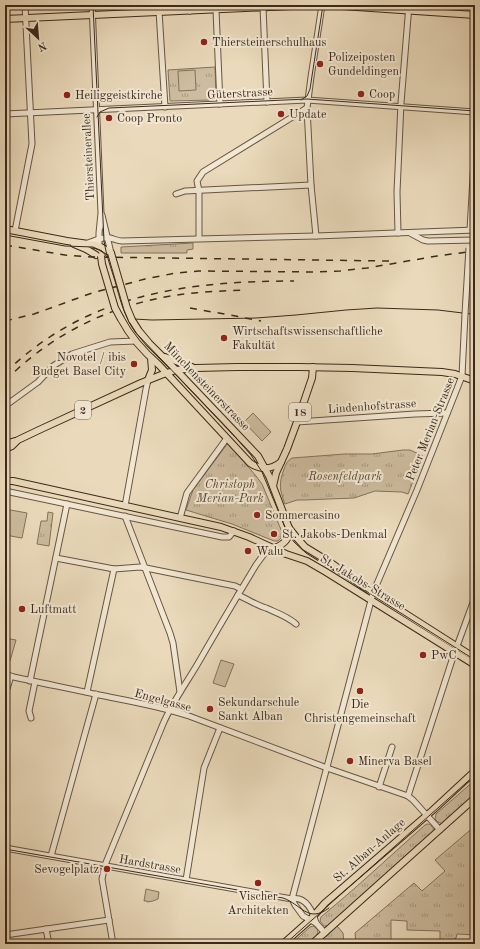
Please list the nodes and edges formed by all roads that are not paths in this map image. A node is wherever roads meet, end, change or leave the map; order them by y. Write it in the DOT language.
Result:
graph roads {
  1 [pos="25,5"];
  2 [pos="92,5"];
  3 [pos="197,5"];
  4 [pos="206,5"];
  5 [pos="312,5"];
  6 [pos="322,5"];
  7 [pos="327,5"];
  8 [pos="263,7"];
  9 [pos="409,8"];
  10 [pos="216,10"];
  11 [pos="159,11"];
  12 [pos="190,11"];
  13 [pos="92,14"];
  14 [pos="475,15"];
  15 [pos="26,18"];
  16 [pos="5,19"];
  17 [pos="307,100"];
  18 [pos="267,102"];
  19 [pos="220,104"];
  20 [pos="165,107"];
  21 [pos="401,107"];
  22 [pos="307,108"];
  23 [pos="94,110"];
  24 [pos="30,112"];
  25 [pos="475,112"];
  26 [pos="5,114"];
  27 [pos="475,142"];
  28 [pos="311,185"];
  29 [pos="199,191"];
  30 [pos="176,194"];
  31 [pos="101,213"];
  32 [pos="5,229"];
  33 [pos="473,230"];
  34 [pos="15,231"];
  35 [pos="398,233"];
  36 [pos="409,233"];
  37 [pos="316,236"];
  38 [pos="108,237"];
  39 [pos="99,238"];
  40 [pos="199,238"];
  41 [pos="472,240"];
  42 [pos="67,241"];
  43 [pos="122,241"];
  44 [pos="88,243"];
  45 [pos="99,246"];
  46 [pos="111,253"];
  47 [pos="98,256"];
  48 [pos="136,341"];
  49 [pos="158,352"];
  50 [pos="151,358"];
  51 [pos="313,367"];
  52 [pos="196,368"];
  53 [pos="176,370"];
  54 [pos="166,373"];
  55 [pos="462,376"];
  56 [pos="148,380"];
  57 [pos="475,381"];
  58 [pos="5,406"];
  59 [pos="447,413"];
  60 [pos="297,422"];
  61 [pos="227,438"];
  62 [pos="18,440"];
  63 [pos="5,444"];
  64 [pos="5,449"];
  65 [pos="281,462"];
  66 [pos="265,468"];
  67 [pos="5,478"];
  68 [pos="5,481"];
  69 [pos="13,481"];
  70 [pos="273,488"];
  71 [pos="5,491"];
  72 [pos="67,504"];
  73 [pos="125,506"];
  74 [pos="125,516"];
  75 [pos="180,518"];
  76 [pos="289,528"];
  77 [pos="234,531"];
  78 [pos="274,548"];
  79 [pos="56,558"];
  80 [pos="146,568"];
  81 [pos="114,569"];
  82 [pos="241,589"];
  83 [pos="373,593"];
  84 [pos="238,595"];
  85 [pos="475,597"];
  86 [pos="371,600"];
  87 [pos="296,624"];
  88 [pos="456,649"];
  89 [pos="475,658"];
  90 [pos="475,665"];
  91 [pos="8,676"];
  92 [pos="32,681"];
  93 [pos="87,692"];
  94 [pos="180,692"];
  95 [pos="96,694"];
  96 [pos="5,695"];
  97 [pos="170,710"];
  98 [pos="31,718"];
  99 [pos="220,728"];
  100 [pos="392,747"];
  101 [pos="327,768"];
  102 [pos="473,773"];
  103 [pos="379,787"];
  104 [pos="408,796"];
  105 [pos="475,798"];
  106 [pos="427,815"];
  107 [pos="440,830"];
  108 [pos="5,848"];
  109 [pos="51,856"];
  110 [pos="105,866"];
  111 [pos="186,880"];
  112 [pos="292,899"];
  113 [pos="312,918"];
  114 [pos="109,920"];
  115 [pos="46,929"];
  116 [pos="325,933"];
  117 [pos="5,935"];
  118 [pos="49,944"];
  119 [pos="113,944"];
  120 [pos="283,944"];
  121 [pos="312,944"];
  1 -- 15 [label="street"];
  2 -- 13 [label="street, Thiersteinerallee"];
  3 -- 12 [label="street"];
  4 -- 10 [label="street"];
  5 -- 8 [label="main road"];
  6 -- 17 [label="street"];
  7 -- 9 [label="main road"];
  8 -- 10 [label="main road"];
  8 -- 18 [label="street"];
  9 -- 14 [label="main road"];
  9 -- 21 [label="street"];
  10 -- 12 [label="main road"];
  10 -- 19 [label="street"];
  11 -- 12 [label="main road"];
  11 -- 13 [label="main road"];
  11 -- 20 [label="street"];
  13 -- 15 [label="main road"];
  13 -- 23 [label="street, Thiersteinerallee"];
  15 -- 16 [label="main road"];
  15 -- 24 [label="street"];
  17 -- 18 [label="street, Güterstrasse"];
  17 -- 21 [label="street, Güterstrasse"];
  17 -- 22 [label="street"];
  18 -- 19 [label="street, Güterstrasse"];
  19 -- 20 [label="street, Güterstrasse"];
  20 -- 23 [label="street, Güterstrasse"];
  21 -- 25 [label="street, Güterstrasse"];
  21 -- 35 [label="street"];
  22 -- 28 [label="street"];
  22 -- 29 [label="street"];
  23 -- 24 [label="street, Güterstrasse"];
  23 -- 31 [label="street, Thiersteinerallee"];
  24 -- 26 [label="street, Güterstrasse"];
  24 -- 34 [label="street"];
  27 -- 33 [label="street"];
  28 -- 29 [label="street"];
  28 -- 37 [label="street"];
  29 -- 30 [label="street"];
  29 -- 40 [label="street"];
  31 -- 38 [label="street, Thiersteinerallee"];
  31 -- 39 [label="street, Thiersteinerallee"];
  32 -- 34 [label="main road"];
  33 -- 36 [label="street"];
  34 -- 42 [label="main road"];
  35 -- 36 [label="street"];
  35 -- 37 [label="street"];
  36 -- 41 [label="street"];
  37 -- 40 [label="street"];
  38 -- 39 [label="street"];
  38 -- 43 [label="street"];
  38 -- 46 [label="street, Thiersteinerallee"];
  39 -- 44 [label="street"];
  39 -- 45 [label="street, Thiersteinerallee"];
  40 -- 43 [label="street"];
  41 -- 55 [label="street, Peter Merian-Strasse, bridge"];
  42 -- 44 [label="main road"];
  42 -- 47 [label="main road"];
  43 -- 46 [label="street"];
  44 -- 45 [label="main road"];
  45 -- 46 [label="main road"];
  45 -- 47 [label="main road"];
  46 -- 49 [label="main road, Münchensteinerstrasse, bridge"];
  47 -- 48 [label="main road, Münchensteinerstrasse, bridge"];
  48 -- 50 [label="main road, Münchensteinerstrasse"];
  48 -- 58 [label="street"];
  49 -- 52 [label="main road"];
  49 -- 53 [label="main road, Münchensteinerstrasse"];
  50 -- 54 [label="main road, Münchensteinerstrasse"];
  50 -- 56 [label="main road, Münchensteinerstrasse"];
  51 -- 52 [label="main road, 2"];
  51 -- 55 [label="main road, 2"];
  51 -- 60 [label="main road, 18"];
  52 -- 53 [label="main road, 2"];
  53 -- 54 [label="main road, 2"];
  53 -- 66 [label="main road, Münchensteinerstrasse"];
  54 -- 56 [label="main road, 2"];
  54 -- 61 [label="main road, Münchensteinerstrasse"];
  55 -- 57 [label="main road, 2"];
  55 -- 59 [label="street, Peter Merian-Strasse"];
  56 -- 62 [label="main road, 2"];
  56 -- 73 [label="street"];
  59 -- 60 [label="street, Lindenhofstrasse"];
  59 -- 83 [label="street, Peter Merian-Strasse"];
  60 -- 65 [label="main road, 18"];
  61 -- 66 [label="main road, Münchensteinerstrasse"];
  61 -- 75 [label="street"];
  62 -- 63 [label="main road"];
  62 -- 64 [label="main road, 2"];
  65 -- 66 [label="main road"];
  65 -- 70 [label="main road"];
  66 -- 70 [label="main road, Münchensteinerstrasse"];
  67 -- 69 [label="street, St. Jakobs-Strasse"];
  68 -- 69 [label="main road, St. Jakobs-Strasse"];
  69 -- 73 [label="main road, St. Jakobs-Strasse"];
  70 -- 76 [label="main road, Münchensteinerstrasse"];
  71 -- 72 [label="street"];
  72 -- 74 [label="street"];
  72 -- 79 [label="street"];
  73 -- 75 [label="main road, St. Jakobs-Strasse"];
  74 -- 77 [label="street"];
  74 -- 80 [label="street"];
  75 -- 77 [label="main road, St. Jakobs-Strasse"];
  76 -- 78 [label="main road"];
  76 -- 83 [label="main road, St. Jakobs-Strasse"];
  77 -- 78 [label="main road, St. Jakobs-Strasse"];
  78 -- 82 [label="street"];
  78 -- 86 [label="main road, St. Jakobs-Strasse"];
  79 -- 81 [label="street"];
  79 -- 92 [label="street"];
  80 -- 81 [label="street"];
  80 -- 82 [label="street"];
  80 -- 94 [label="street"];
  81 -- 93 [label="street"];
  82 -- 84 [label="street"];
  83 -- 86 [label="street, Peter Merian-Strasse"];
  83 -- 88 [label="main road, St. Jakobs-Strasse"];
  84 -- 87 [label="street"];
  84 -- 94 [label="street"];
  85 -- 88 [label="street"];
  86 -- 88 [label="main road, St. Jakobs-Strasse"];
  86 -- 101 [label="street, Peter Merian-Strasse"];
  88 -- 89 [label="main road, St. Jakobs-Strasse"];
  88 -- 90 [label="main road, St. Jakobs-Strasse"];
  88 -- 104 [label="street"];
  91 -- 92 [label="street, Engelgasse"];
  91 -- 96 [label="street"];
  92 -- 93 [label="street, Engelgasse"];
  92 -- 98 [label="street"];
  93 -- 95 [label="street, Engelgasse"];
  94 -- 97 [label="street"];
  95 -- 97 [label="street, Engelgasse"];
  95 -- 109 [label="street"];
  97 -- 99 [label="street, Engelgasse"];
  97 -- 110 [label="street"];
  99 -- 101 [label="street, Engelgasse"];
  99 -- 111 [label="street"];
  100 -- 103 [label="street"];
  101 -- 103 [label="street, Engelgasse"];
  101 -- 112 [label="street, Peter Merian-Strasse"];
  102 -- 106 [label="main road, St. Alban-Anlage"];
  103 -- 104 [label="street, Engelgasse"];
  104 -- 106 [label="street, Engelgasse"];
  105 -- 107 [label="main road"];
  106 -- 107 [label="street, Engelgasse"];
  106 -- 113 [label="main road, St. Alban-Anlage"];
  107 -- 116 [label="main road"];
  108 -- 109 [label="street, Hardstrasse"];
  109 -- 110 [label="street, Hardstrasse"];
  110 -- 111 [label="street, Hardstrasse"];
  110 -- 114 [label="street"];
  111 -- 112 [label="street, Hardstrasse"];
  112 -- 113 [label="street"];
  112 -- 113 [label="street, Hardstrasse"];
  113 -- 116 [label="street, Hardstrasse"];
  113 -- 120 [label="main road, St. Alban-Anlage"];
  114 -- 115 [label="street"];
  114 -- 119 [label="street"];
  115 -- 117 [label="street"];
  115 -- 118 [label="street"];
  116 -- 121 [label="main road"];
}
